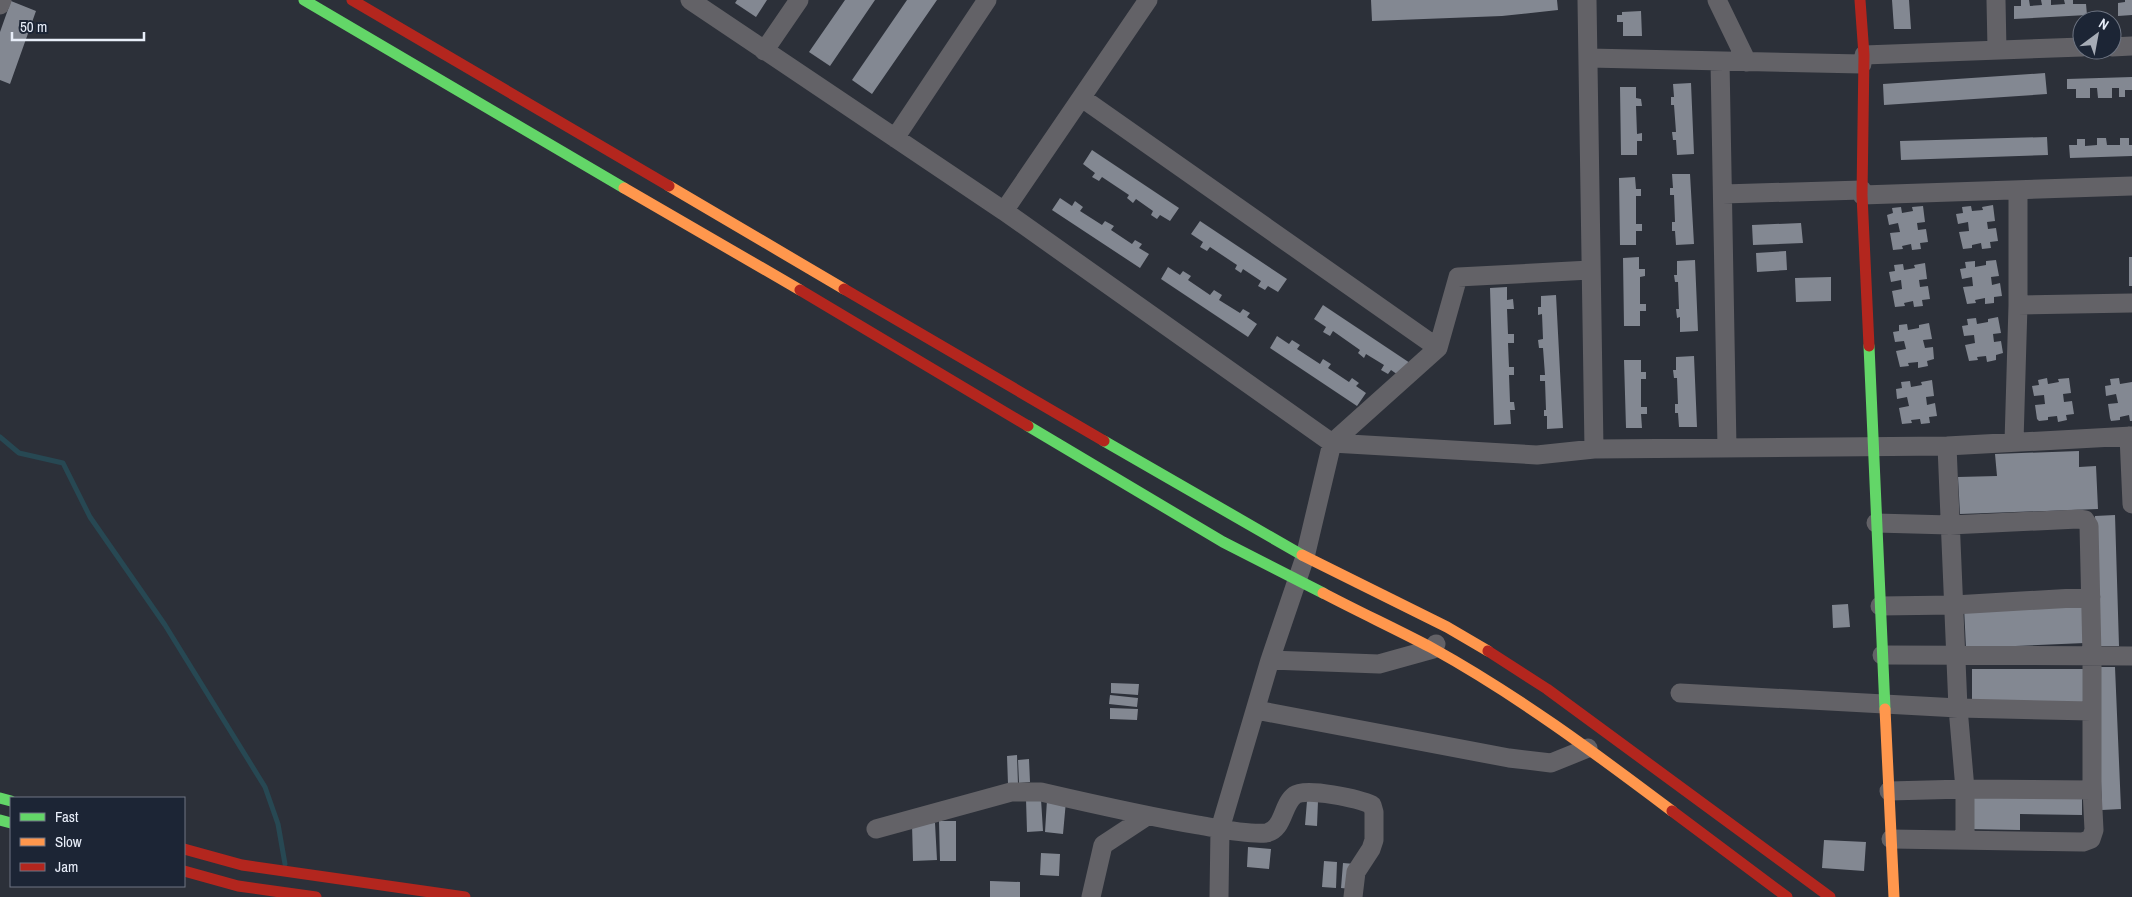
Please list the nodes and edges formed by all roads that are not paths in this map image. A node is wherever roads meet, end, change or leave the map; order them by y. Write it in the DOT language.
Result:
graph roads {
  1 [pos="2,0"];
  2 [pos="304,0"];
  3 [pos="352,0"];
  4 [pos="690,0"];
  5 [pos="799,0"];
  6 [pos="987,0"];
  7 [pos="1148,0"];
  8 [pos="1587,0"];
  9 [pos="1717,0"];
  10 [pos="1860,0"];
  11 [pos="1996,0"];
  12 [pos="0,5"];
  13 [pos="2072,47"];
  14 [pos="1997,49"];
  15 [pos="764,51"];
  16 [pos="1589,58"];
  17 [pos="1863,60"];
  18 [pos="1720,61"];
  19 [pos="1747,62"];
  20 [pos="1082,98"];
  21 [pos="896,138"];
  22 [pos="2132,186"];
  23 [pos="2018,190"];
  24 [pos="1862,192"];
  25 [pos="1723,194"];
  26 [pos="1004,211"];
  27 [pos="1590,270"];
  28 [pos="2132,303"];
  29 [pos="2018,305"];
  30 [pos="914,330"];
  31 [pos="1438,348"];
  32 [pos="902,351"];
  33 [pos="2130,436"];
  34 [pos="2014,442"];
  35 [pos="1332,443"];
  36 [pos="1947,446"];
  37 [pos="1727,448"];
  38 [pos="1873,448"];
  39 [pos="1594,449"];
  40 [pos="2132,504"];
  41 [pos="1876,523"];
  42 [pos="1950,525"];
  43 [pos="1305,557"];
  44 [pos="1298,581"];
  45 [pos="2090,597"];
  46 [pos="1954,605"];
  47 [pos="1880,606"];
  48 [pos="1447,627"];
  49 [pos="1433,649"];
  50 [pos="1882,655"];
  51 [pos="1956,656"];
  52 [pos="2092,656"];
  53 [pos="2132,656"];
  54 [pos="1270,660"];
  55 [pos="1680,693"];
  56 [pos="1884,704"];
  57 [pos="1958,708"];
  58 [pos="1256,710"];
  59 [pos="2091,711"];
  60 [pos="1588,748"];
  61 [pos="1965,789"];
  62 [pos="2092,790"];
  63 [pos="1888,791"];
  64 [pos="1147,816"];
  65 [pos="876,829"];
  66 [pos="1220,829"];
  67 [pos="1891,839"];
  68 [pos="1965,840"];
  69 [pos="185,849"];
  70 [pos="185,871"];
  71 [pos="426,894"];
  72 [pos="316,897"];
  73 [pos="464,897"];
  74 [pos="1091,897"];
  75 [pos="1220,897"];
  76 [pos="1353,897"];
  77 [pos="1787,897"];
  78 [pos="1830,897"];
  79 [pos="1894,897"];
  1 -- 12 [label="street"];
  2 -- 32 [label="main road"];
  3 -- 30 [label="main road"];
  4 -- 15 [label="street"];
  5 -- 15 [label="street"];
  6 -- 21 [label="street"];
  7 -- 20 [label="street"];
  8 -- 16 [label="street"];
  9 -- 19 [label="street"];
  10 -- 17 [label="main road"];
  11 -- 14 [label="street"];
  13 -- 14 [label="street"];
  14 -- 17 [label="street"];
  15 -- 21 [label="street"];
  16 -- 18 [label="street"];
  16 -- 27 [label="street"];
  17 -- 19 [label="street"];
  17 -- 24 [label="main road"];
  18 -- 19 [label="street"];
  18 -- 25 [label="street"];
  20 -- 26 [label="street"];
  20 -- 31 [label="street"];
  21 -- 26 [label="street"];
  22 -- 23 [label="street"];
  23 -- 24 [label="street"];
  23 -- 29 [label="street"];
  24 -- 25 [label="street"];
  24 -- 38 [label="main road"];
  25 -- 37 [label="street"];
  26 -- 35 [label="street"];
  27 -- 31 [label="street"];
  27 -- 39 [label="street"];
  28 -- 29 [label="street"];
  29 -- 34 [label="street"];
  30 -- 32 [label="street"];
  30 -- 43 [label="main road"];
  31 -- 35 [label="street"];
  32 -- 44 [label="main road"];
  33 -- 34 [label="street"];
  33 -- 40 [label="street"];
  34 -- 36 [label="street"];
  35 -- 39 [label="street"];
  35 -- 43 [label="street"];
  36 -- 38 [label="street"];
  36 -- 42 [label="street"];
  37 -- 38 [label="street"];
  37 -- 39 [label="street"];
  38 -- 41 [label="main road"];
  41 -- 42 [label="street"];
  41 -- 47 [label="main road"];
  42 -- 45 [label="street"];
  42 -- 46 [label="street"];
  43 -- 44 [label="street"];
  43 -- 48 [label="main road"];
  44 -- 49 [label="main road"];
  44 -- 54 [label="street"];
  45 -- 46 [label="street"];
  45 -- 52 [label="street"];
  46 -- 47 [label="street"];
  46 -- 51 [label="street"];
  47 -- 50 [label="main road"];
  48 -- 49 [label="street"];
  48 -- 78 [label="main road"];
  49 -- 54 [label="street"];
  49 -- 60 [label="main road"];
  50 -- 51 [label="street"];
  50 -- 56 [label="main road"];
  51 -- 52 [label="street"];
  51 -- 57 [label="street"];
  52 -- 53 [label="street"];
  52 -- 59 [label="street"];
  54 -- 58 [label="street"];
  55 -- 56 [label="street"];
  56 -- 57 [label="street"];
  56 -- 63 [label="main road"];
  57 -- 59 [label="street"];
  57 -- 61 [label="street"];
  58 -- 60 [label="street"];
  58 -- 66 [label="street"];
  59 -- 62 [label="street"];
  60 -- 77 [label="main road"];
  61 -- 62 [label="street"];
  61 -- 63 [label="street"];
  61 -- 68 [label="street"];
  62 -- 68 [label="street"];
  63 -- 67 [label="main road"];
  64 -- 65 [label="street"];
  64 -- 66 [label="street"];
  64 -- 74 [label="street"];
  66 -- 75 [label="street"];
  66 -- 76 [label="street"];
  67 -- 68 [label="street"];
  67 -- 79 [label="main road"];
  69 -- 71 [label="main road"];
  70 -- 72 [label="main road"];
  71 -- 73 [label="main road"];
}
